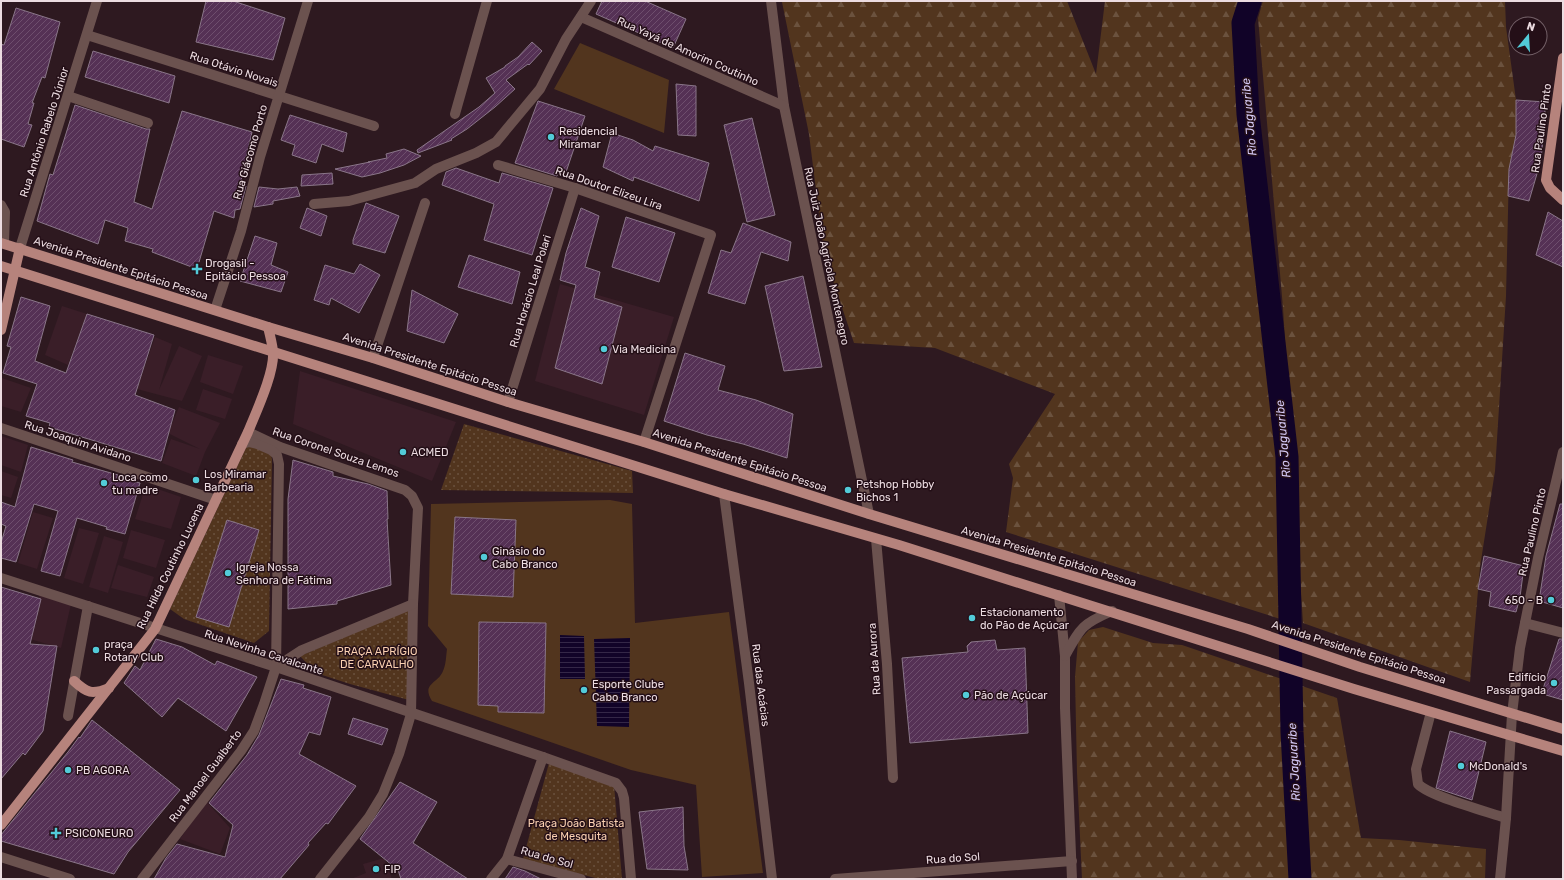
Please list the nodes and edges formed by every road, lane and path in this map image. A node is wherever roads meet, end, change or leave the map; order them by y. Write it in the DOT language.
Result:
graph roads {
  1 [pos="97,1"];
  2 [pos="308,1"];
  3 [pos="487,1"];
  4 [pos="591,1"];
  5 [pos="771,1"];
  6 [pos="581,17"];
  7 [pos="87,35"];
  8 [pos="1563,58"];
  9 [pos="279,95"];
  10 [pos="68,96"];
  11 [pos="784,106"];
  12 [pos="455,114"];
  13 [pos="148,123"];
  14 [pos="374,126"];
  15 [pos="498,165"];
  16 [pos="575,188"];
  17 [pos="1561,198"];
  18 [pos="425,203"];
  19 [pos="314,204"];
  20 [pos="1,205"];
  21 [pos="2,243"];
  22 [pos="20,248"];
  23 [pos="1,266"];
  24 [pos="14,270"];
  25 [pos="215,310"];
  26 [pos="268,327"];
  27 [pos="1,330"];
  28 [pos="273,352"];
  29 [pos="373,358"];
  30 [pos="508,402"];
  31 [pos="1,428"];
  32 [pos="248,432"];
  33 [pos="644,442"];
  34 [pos="242,444"];
  35 [pos="291,451"];
  36 [pos="1563,452"];
  37 [pos="279,464"];
  38 [pos="724,494"];
  39 [pos="216,500"];
  40 [pos="869,514"];
  41 [pos="876,538"];
  42 [pos="1,578"];
  43 [pos="1060,595"];
  44 [pos="414,604"];
  45 [pos="88,606"];
  46 [pos="1112,611"];
  47 [pos="1525,623"];
  48 [pos="155,629"];
  49 [pos="1563,633"];
  50 [pos="1065,656"];
  51 [pos="276,667"];
  52 [pos="74,681"];
  53 [pos="109,688"];
  54 [pos="1430,712"];
  55 [pos="411,714"];
  56 [pos="1512,714"];
  57 [pos="68,716"];
  58 [pos="1563,729"];
  59 [pos="1512,736"];
  60 [pos="1563,751"];
  61 [pos="543,757"];
  62 [pos="893,778"];
  63 [pos="1506,818"];
  64 [pos="1,825"];
  65 [pos="1,857"];
  66 [pos="507,859"];
  67 [pos="1072,861"];
  68 [pos="898,876"];
  69 [pos="70,879"];
  70 [pos="142,879"];
  71 [pos="320,879"];
  72 [pos="491,879"];
  73 [pos="581,879"];
  74 [pos="631,879"];
  75 [pos="772,879"];
  76 [pos="835,879"];
  77 [pos="1072,879"];
  78 [pos="1500,879"];
  1 -- 7 [label="street, Rua Antônio Rabelo Júnior"];
  2 -- 9 [label="street, Rua Giácomo Porto"];
  3 -- 12 [label="street"];
  4 -- 6 [label="street"];
  5 -- 11 [label="street, Rua Juiz João Agrícola Montenegro"];
  6 -- 11 [label="street, Rua Yayá de Amorim Coutinho"];
  6 -- 19 [label="street"];
  7 -- 9 [label="street, Rua Otávio Novais"];
  7 -- 10 [label="street, Rua Antônio Rabelo Júnior"];
  8 -- 17 [label="main road, Rua Paulino Pinto"];
  9 -- 14 [label="street, Rua Otávio Novais"];
  9 -- 25 [label="street, Rua Giácomo Porto"];
  10 -- 13 [label="street"];
  10 -- 22 [label="street, Rua Antônio Rabelo Júnior"];
  11 -- 40 [label="street, Rua Juiz João Agrícola Montenegro"];
  15 -- 16 [label="street, Rua Doutor Elizeu Lira"];
  16 -- 30 [label="street, Rua Horácio Leal Polari"];
  16 -- 33 [label="street, Rua Doutor Elizeu Lira"];
  18 -- 29 [label="street"];
  20 -- 21 [label="street"];
  21 -- 22 [label="main road, Avenida Presidente Epitácio Pessoa"];
  22 -- 24 [label="main road, Rua Antônio Rabelo Júnior"];
  22 -- 25 [label="main road, Avenida Presidente Epitácio Pessoa"];
  23 -- 24 [label="main road"];
  24 -- 27 [label="main road, Rua Antônio Rabelo Júnior"];
  24 -- 28 [label="main road"];
  25 -- 26 [label="main road, Avenida Presidente Epitácio Pessoa"];
  26 -- 28 [label="main road, Rua Hilda Coutinho Lucena"];
  26 -- 29 [label="main road, Avenida Presidente Epitácio Pessoa"];
  28 -- 32 [label="main road, Rua Hilda Coutinho Lucena"];
  28 -- 38 [label="main road"];
  29 -- 30 [label="main road, Avenida Presidente Epitácio Pessoa"];
  30 -- 33 [label="main road, Avenida Presidente Epitácio Pessoa"];
  31 -- 39 [label="street, Rua Joaquim Avidano"];
  32 -- 34 [label="main road, Rua Hilda Coutinho Lucena"];
  32 -- 35 [label="street, Rua Coronel Souza Lemos"];
  33 -- 40 [label="main road, Avenida Presidente Epitácio Pessoa"];
  34 -- 37 [label="street"];
  34 -- 39 [label="main road, Rua Hilda Coutinho Lucena"];
  35 -- 37 [label="street"];
  35 -- 44 [label="street, Rua Coronel Souza Lemos"];
  36 -- 47 [label="street, Rua Paulino Pinto"];
  37 -- 51 [label="street, Rua Manoel Gualberto"];
  38 -- 41 [label="main road"];
  38 -- 75 [label="street, Rua das Acácias"];
  39 -- 48 [label="main road, Rua Hilda Coutinho Lucena"];
  40 -- 56 [label="main road, Avenida Presidente Epitácio Pessoa"];
  41 -- 43 [label="main road"];
  41 -- 62 [label="street, Rua da Aurora"];
  42 -- 45 [label="street, Rua Nevinha Cavalcante"];
  43 -- 46 [label="main road"];
  43 -- 50 [label="street"];
  44 -- 51 [label="street"];
  44 -- 55 [label="street, Rua Coronel Souza Lemos"];
  45 -- 48 [label="street, Rua Nevinha Cavalcante"];
  45 -- 52 [label="street"];
  46 -- 50 [label="street"];
  46 -- 54 [label="main road"];
  47 -- 49 [label="street"];
  47 -- 56 [label="street, Rua Paulino Pinto"];
  48 -- 51 [label="street, Rua Nevinha Cavalcante"];
  48 -- 53 [label="main road, Rua Hilda Coutinho Lucena"];
  50 -- 67 [label="street"];
  51 -- 55 [label="street, Rua Nevinha Cavalcante"];
  51 -- 70 [label="street, Rua Manoel Gualberto"];
  52 -- 53 [label="main road"];
  52 -- 57 [label="street"];
  53 -- 64 [label="main road, Rua Hilda Coutinho Lucena"];
  54 -- 59 [label="main road"];
  54 -- 63 [label="street"];
  55 -- 61 [label="street, Rua Nevinha Cavalcante"];
  55 -- 71 [label="street, Rua Coronel Souza Lemos"];
  56 -- 58 [label="main road, Avenida Presidente Epitácio Pessoa"];
  56 -- 59 [label="street, Rua Paulino Pinto"];
  59 -- 60 [label="main road"];
  59 -- 63 [label="street, Rua Paulino Pinto"];
  61 -- 66 [label="street"];
  61 -- 74 [label="street, Rua Nevinha Cavalcante"];
  63 -- 78 [label="street, Rua Paulino Pinto"];
  65 -- 69 [label="street"];
  66 -- 72 [label="street"];
  66 -- 73 [label="street, Rua do Sol"];
  67 -- 68 [label="street, Rua do Sol"];
  67 -- 77 [label="street"];
  68 -- 76 [label="street, Rua do Sol"];
}
